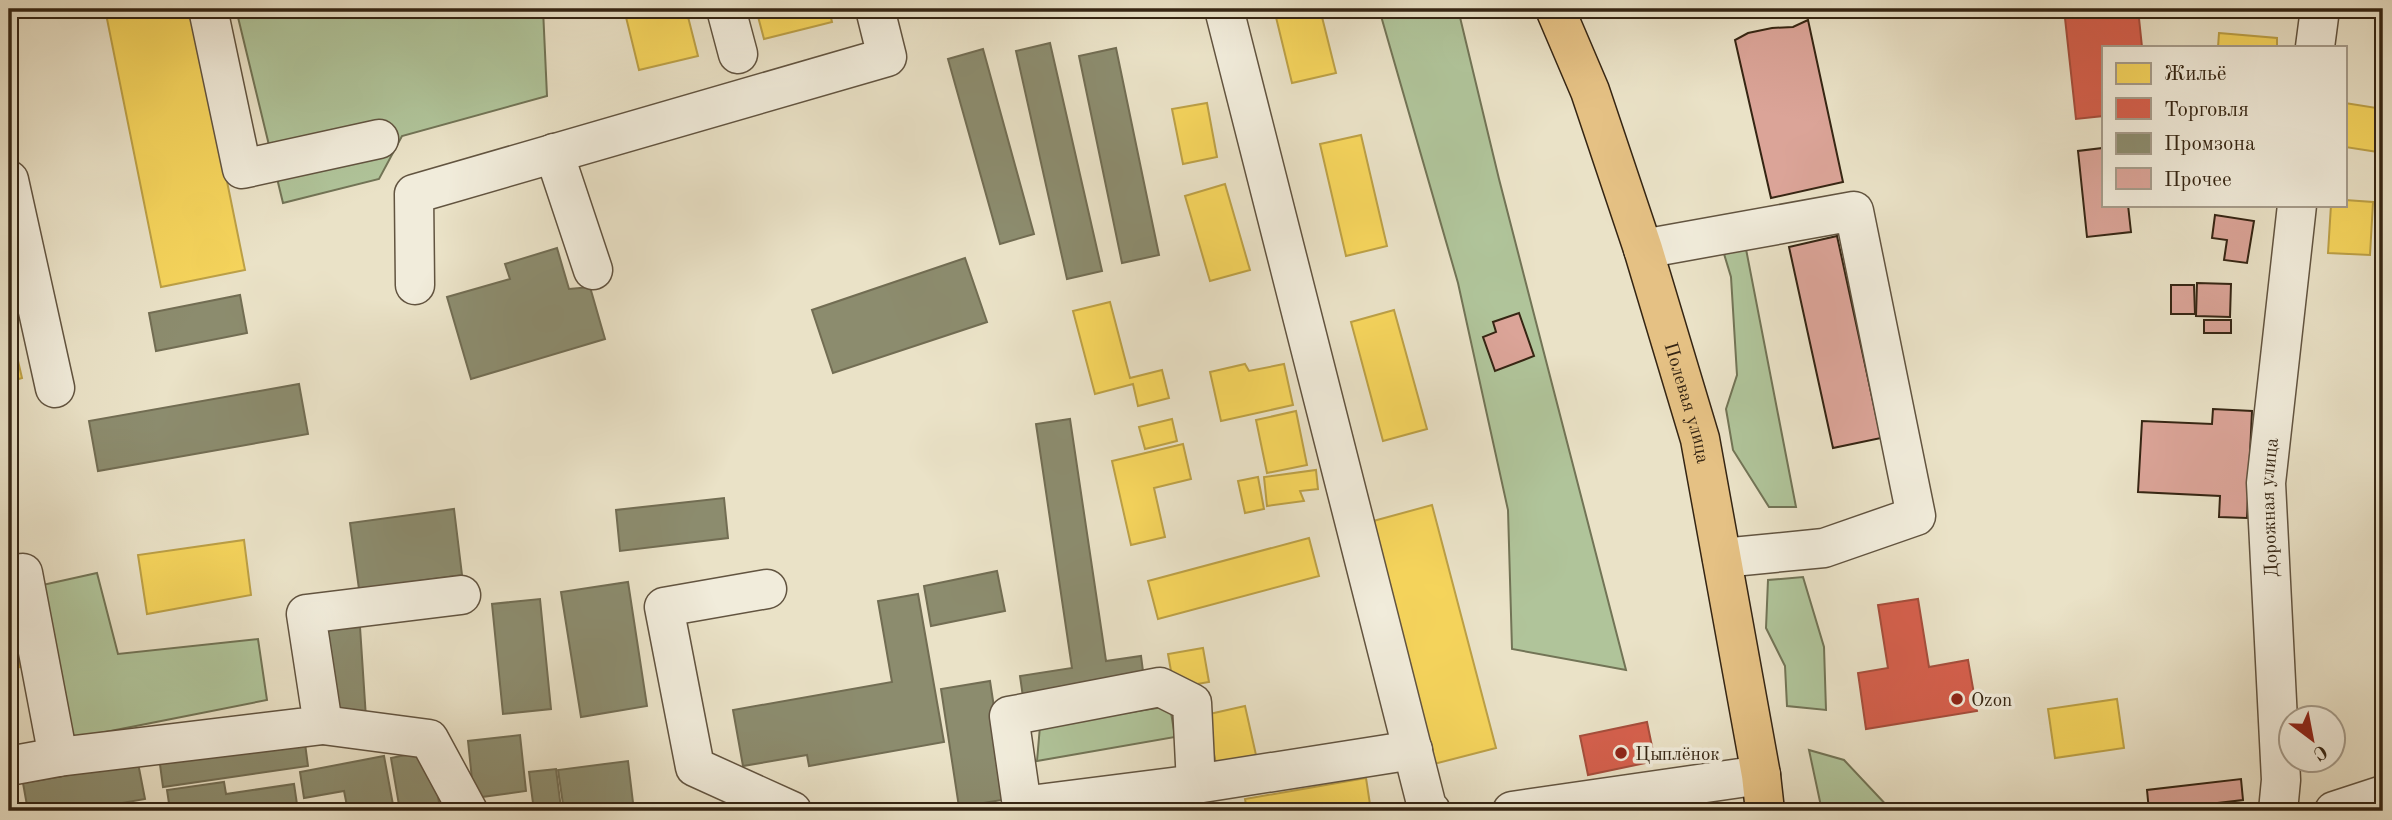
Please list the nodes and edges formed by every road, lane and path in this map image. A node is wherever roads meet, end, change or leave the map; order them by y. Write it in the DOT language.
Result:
graph roads {
  1 [pos="208,9"];
  2 [pos="726,9"];
  3 [pos="875,9"];
  4 [pos="1224,9"];
  5 [pos="1555,9"];
  6 [pos="2320,9"];
  7 [pos="2315,46"];
  8 [pos="738,54"];
  9 [pos="379,139"];
  10 [pos="554,153"];
  11 [pos="9,180"];
  12 [pos="2297,206"];
  13 [pos="1643,249"];
  14 [pos="593,270"];
  15 [pos="415,285"];
  16 [pos="55,387"];
  17 [pos="1722,558"];
  18 [pos="23,573"];
  19 [pos="767,589"];
  20 [pos="461,595"];
  21 [pos="323,725"];
  22 [pos="1413,750"];
  23 [pos="58,757"];
  24 [pos="9,766"];
  25 [pos="1196,784"];
  26 [pos="1763,793"];
  27 [pos="2383,795"];
  28 [pos="1021,809"];
  29 [pos="468,811"];
  30 [pos="792,811"];
  31 [pos="1431,811"];
  32 [pos="1511,811"];
  33 [pos="2278,811"];
  34 [pos="2333,811"];
  1 -- 9 [label="street"];
  2 -- 8 [label="street"];
  3 -- 10 [label="street"];
  4 -- 22 [label="street"];
  5 -- 13 [label="main road, Полевая улица"];
  6 -- 7 [label="street"];
  10 -- 14 [label="street"];
  10 -- 15 [label="street"];
  11 -- 16 [label="street"];
  12 -- 33 [label="street, Дорожная улица"];
  13 -- 17 [label="main road, Полевая улица"];
  13 -- 17 [label="street"];
  17 -- 26 [label="main road, Полевая улица"];
  18 -- 23 [label="street"];
  19 -- 30 [label="street"];
  20 -- 21 [label="street"];
  21 -- 23 [label="street"];
  21 -- 29 [label="street"];
  22 -- 25 [label="street"];
  22 -- 31 [label="street"];
  23 -- 24 [label="street"];
  25 -- 28 [label="street"];
  25 -- 28 [label="street"];
  26 -- 32 [label="street"];
  27 -- 34 [label="street"];
}
